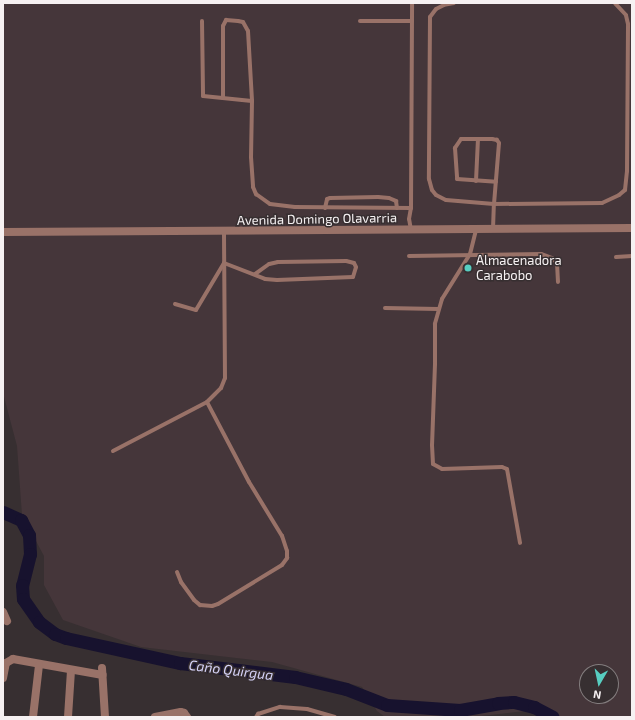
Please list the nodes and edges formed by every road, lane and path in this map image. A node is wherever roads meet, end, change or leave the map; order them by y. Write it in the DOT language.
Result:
graph roads {
  1 [pos="412,3"];
  2 [pos="438,3"];
  3 [pos="454,3"];
  4 [pos="615,3"];
  5 [pos="436,9"];
  6 [pos="360,21"];
  7 [pos="412,21"];
  8 [pos="202,22"];
  9 [pos="223,98"];
  10 [pos="252,101"];
  11 [pos="478,139"];
  12 [pos="476,181"];
  13 [pos="496,182"];
  14 [pos="494,204"];
  15 [pos="325,208"];
  16 [pos="397,208"];
  17 [pos="411,208"];
  18 [pos="632,228"];
  19 [pos="493,229"];
  20 [pos="411,230"];
  21 [pos="476,230"];
  22 [pos="3,232"];
  23 [pos="224,232"];
  24 [pos="470,254"];
  25 [pos="410,256"];
  26 [pos="632,256"];
  27 [pos="616,257"];
  28 [pos="224,263"];
  29 [pos="255,274"];
  30 [pos="558,282"];
  31 [pos="175,304"];
  32 [pos="386,308"];
  33 [pos="438,309"];
  34 [pos="207,402"];
  35 [pos="113,450"];
  36 [pos="520,543"];
  37 [pos="177,572"];
  38 [pos="3,612"];
  39 [pos="7,621"];
  40 [pos="40,665"];
  41 [pos="71,670"];
  42 [pos="3,678"];
  43 [pos="33,717"];
  44 [pos="68,717"];
  45 [pos="105,717"];
  46 [pos="155,717"];
  47 [pos="187,717"];
  48 [pos="256,717"];
  49 [pos="335,717"];
  1 -- 7 [label="lane"];
  2 -- 5 [label="lane"];
  3 -- 5 [label="lane"];
  4 -- 14 [label="lane"];
  5 -- 14 [label="lane"];
  6 -- 7 [label="lane"];
  7 -- 17 [label="lane"];
  8 -- 9 [label="lane"];
  9 -- 10 [label="lane"];
  9 -- 10 [label="lane"];
  10 -- 15 [label="lane"];
  11 -- 12 [label="lane"];
  11 -- 12 [label="lane"];
  11 -- 13 [label="lane"];
  12 -- 13 [label="lane"];
  13 -- 14 [label="lane"];
  14 -- 19 [label="lane"];
  15 -- 16 [label="lane"];
  15 -- 16 [label="lane"];
  16 -- 17 [label="lane"];
  17 -- 20 [label="lane"];
  18 -- 19 [label="street, Avenida Domingo Olavarria"];
  19 -- 21 [label="street, Avenida Domingo Olavarria"];
  20 -- 21 [label="street, Avenida Domingo Olavarria"];
  20 -- 23 [label="street, Avenida Domingo Olavarria"];
  21 -- 24 [label="lane"];
  22 -- 23 [label="street, Avenida Domingo Olavarria"];
  23 -- 28 [label="lane"];
  24 -- 25 [label="lane"];
  24 -- 30 [label="lane"];
  24 -- 33 [label="lane"];
  26 -- 27 [label="lane"];
  28 -- 29 [label="lane"];
  28 -- 31 [label="lane"];
  28 -- 34 [label="lane"];
  29 -- 29 [label="lane"];
  32 -- 33 [label="lane"];
  33 -- 36 [label="lane"];
  34 -- 35 [label="lane"];
  34 -- 37 [label="lane"];
  38 -- 39 [label="street"];
  40 -- 41 [label="street"];
  40 -- 42 [label="street"];
  40 -- 43 [label="street"];
  41 -- 44 [label="street"];
  41 -- 45 [label="street"];
  46 -- 47 [label="street"];
  48 -- 49 [label="lane"];
}
